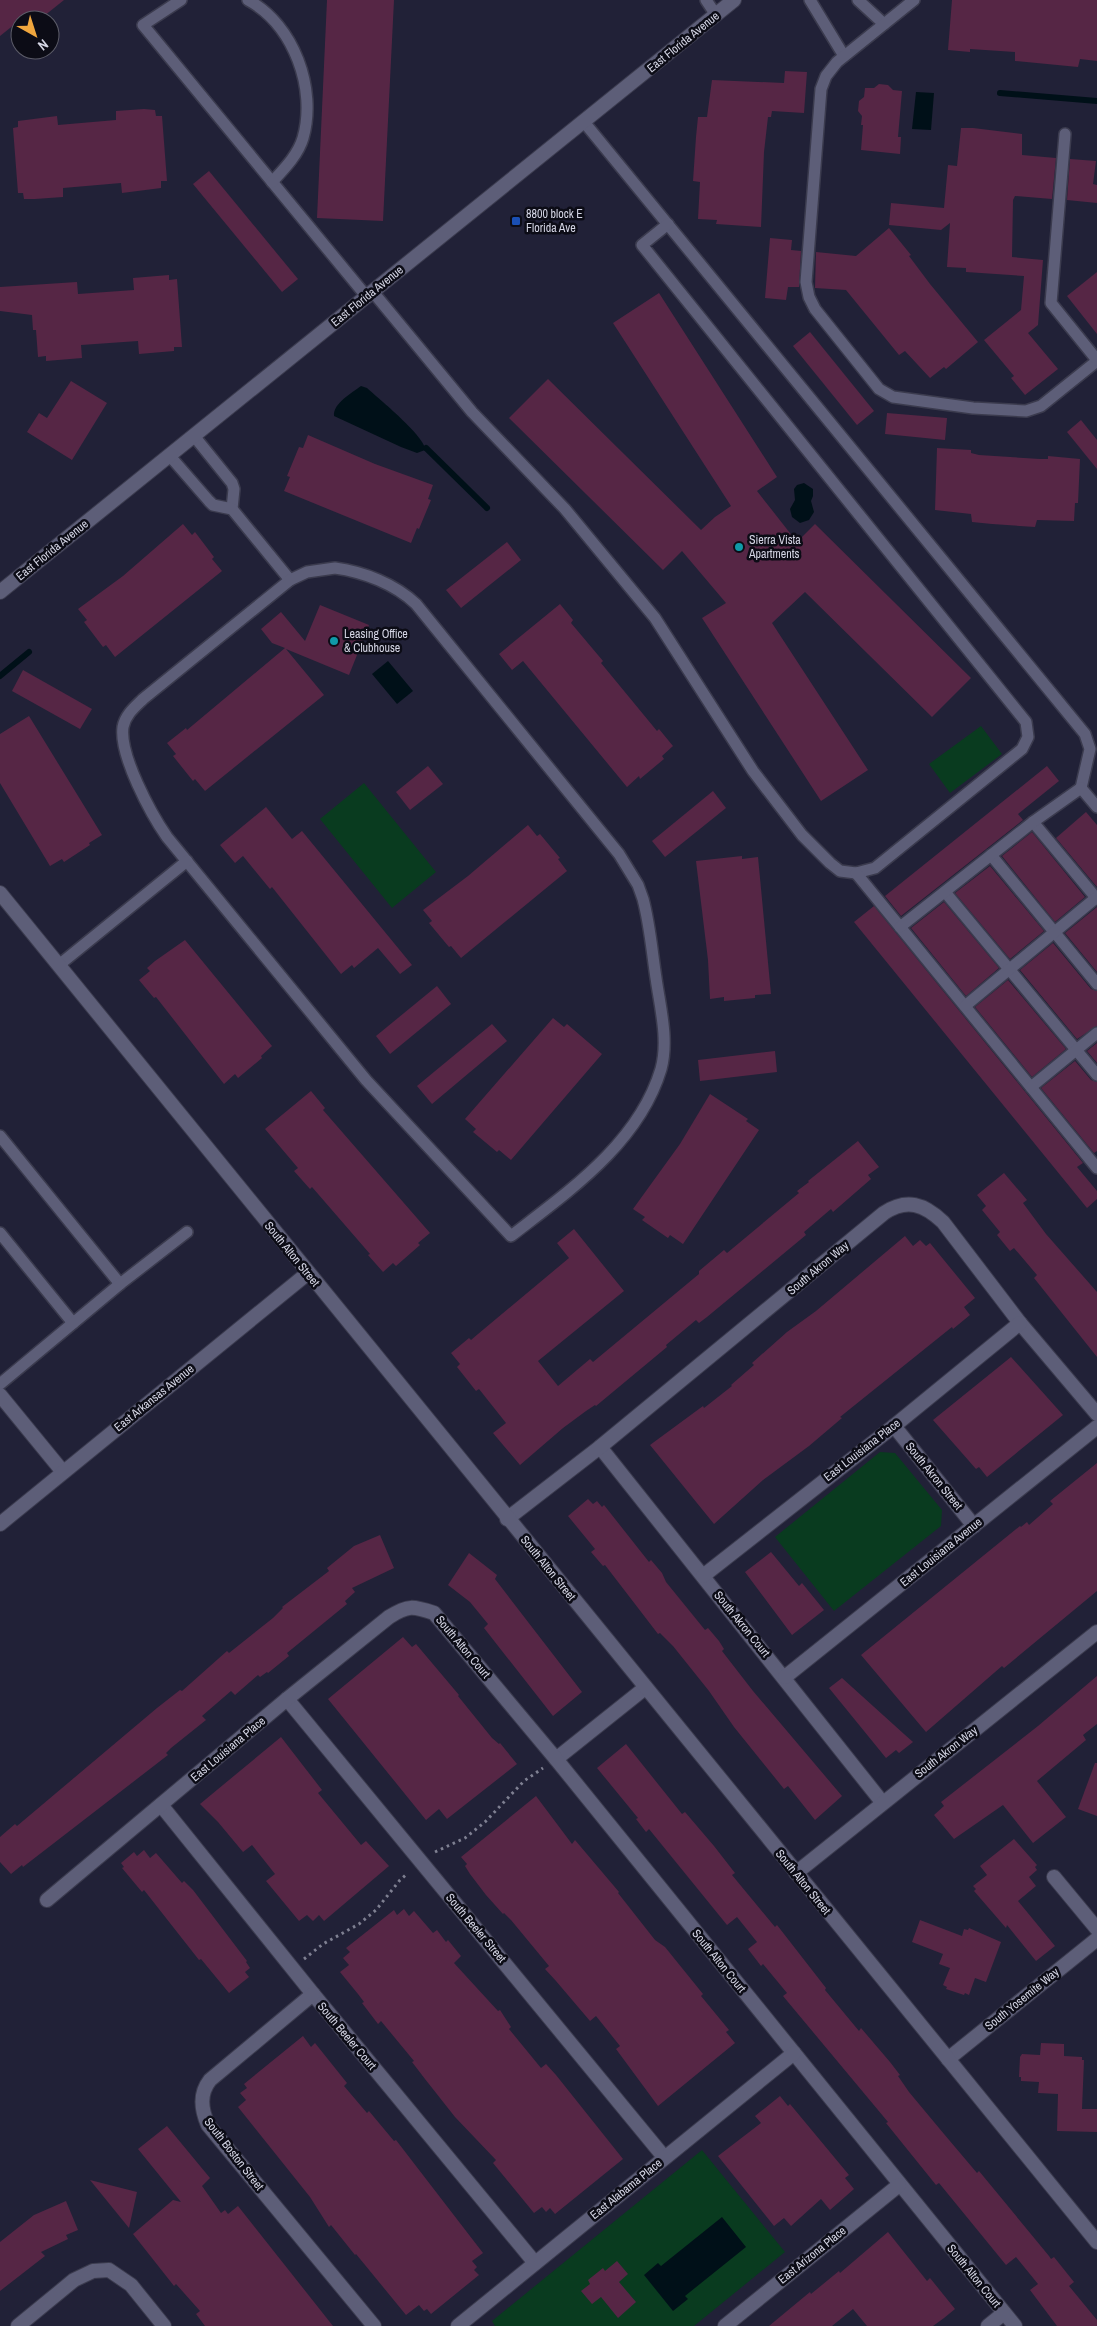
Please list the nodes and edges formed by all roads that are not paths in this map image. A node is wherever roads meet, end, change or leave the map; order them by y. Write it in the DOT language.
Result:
graph roads {
  1 [pos="181,0"];
  2 [pos="248,0"];
  3 [pos="706,0"];
  4 [pos="734,0"];
  5 [pos="810,0"];
  6 [pos="858,0"];
  7 [pos="914,0"];
  8 [pos="716,15"];
  9 [pos="884,24"];
  10 [pos="844,56"];
  11 [pos="584,122"];
  12 [pos="1066,134"];
  13 [pos="272,182"];
  14 [pos="668,224"];
  15 [pos="370,294"];
  16 [pos="1097,360"];
  17 [pos="194,436"];
  18 [pos="169,455"];
  19 [pos="232,510"];
  20 [pos="290,580"];
  21 [pos="0,592"];
  22 [pos="1081,788"];
  23 [pos="1097,807"];
  24 [pos="1033,822"];
  25 [pos="991,855"];
  26 [pos="188,861"];
  27 [pos="856,873"];
  28 [pos="944,892"];
  29 [pos="0,893"];
  30 [pos="1097,898"];
  31 [pos="900,927"];
  32 [pos="1054,932"];
  33 [pos="59,965"];
  34 [pos="1009,970"];
  35 [pos="1097,984"];
  36 [pos="965,1006"];
  37 [pos="1097,1033"];
  38 [pos="1076,1050"];
  39 [pos="1097,1076"];
  40 [pos="1031,1087"];
  41 [pos="0,1136"];
  42 [pos="1097,1168"];
  43 [pos="186,1232"];
  44 [pos="0,1233"];
  45 [pos="308,1273"];
  46 [pos="120,1284"];
  47 [pos="1020,1322"];
  48 [pos="73,1323"];
  49 [pos="0,1384"];
  50 [pos="0,1396"];
  51 [pos="1097,1414"];
  52 [pos="894,1426"];
  53 [pos="1097,1427"];
  54 [pos="600,1447"];
  55 [pos="63,1472"];
  56 [pos="507,1519"];
  57 [pos="0,1524"];
  58 [pos="974,1526"];
  59 [pos="703,1576"];
  60 [pos="414,1607"];
  61 [pos="1097,1632"];
  62 [pos="785,1677"];
  63 [pos="645,1688"];
  64 [pos="287,1699"];
  65 [pos="556,1760"];
  66 [pos="882,1802"];
  67 [pos="161,1805"];
  68 [pos="796,1873"];
  69 [pos="1054,1876"];
  70 [pos="47,1900"];
  71 [pos="1097,1929"];
  72 [pos="1097,1939"];
  73 [pos="313,1994"];
  74 [pos="794,2053"];
  75 [pos="948,2059"];
  76 [pos="664,2157"];
  77 [pos="899,2185"];
  78 [pos="1097,2242"];
  79 [pos="535,2263"];
  80 [pos="1004,2313"];
  81 [pos="18,2326"];
  82 [pos="164,2326"];
  83 [pos="374,2326"];
  84 [pos="458,2326"];
  85 [pos="725,2326"];
  86 [pos="988,2326"];
  87 [pos="1015,2326"];
  1 -- 13 [label="lane"];
  2 -- 13 [label="lane"];
  3 -- 8 [label="lane"];
  4 -- 8 [label="street, East Florida Avenue"];
  5 -- 10 [label="lane"];
  6 -- 9 [label="lane"];
  7 -- 9 [label="lane"];
  8 -- 11 [label="street, East Florida Avenue"];
  9 -- 10 [label="lane"];
  10 -- 16 [label="lane"];
  11 -- 14 [label="lane"];
  11 -- 15 [label="street, East Florida Avenue"];
  12 -- 16 [label="lane"];
  13 -- 15 [label="lane"];
  14 -- 22 [label="lane"];
  14 -- 27 [label="lane"];
  15 -- 17 [label="street, East Florida Avenue"];
  15 -- 27 [label="lane"];
  17 -- 18 [label="street, East Florida Avenue"];
  17 -- 19 [label="lane"];
  18 -- 19 [label="lane"];
  18 -- 21 [label="street, East Florida Avenue"];
  19 -- 20 [label="lane"];
  20 -- 26 [label="lane"];
  20 -- 26 [label="lane"];
  22 -- 23 [label="lane"];
  22 -- 24 [label="lane"];
  24 -- 25 [label="lane"];
  24 -- 30 [label="lane"];
  25 -- 28 [label="lane"];
  25 -- 32 [label="lane"];
  26 -- 33 [label="lane"];
  27 -- 31 [label="lane"];
  28 -- 31 [label="lane"];
  28 -- 34 [label="lane"];
  29 -- 33 [label="street, South Alton Street"];
  30 -- 32 [label="lane"];
  31 -- 36 [label="lane"];
  32 -- 34 [label="lane"];
  32 -- 35 [label="lane"];
  33 -- 45 [label="street, South Alton Street"];
  34 -- 36 [label="lane"];
  34 -- 38 [label="lane"];
  36 -- 40 [label="lane"];
  37 -- 38 [label="lane"];
  38 -- 39 [label="lane"];
  38 -- 40 [label="lane"];
  40 -- 42 [label="lane"];
  41 -- 46 [label="lane"];
  43 -- 46 [label="lane"];
  44 -- 48 [label="lane"];
  45 -- 55 [label="street, East Arkansas Avenue"];
  45 -- 56 [label="street, South Alton Street"];
  46 -- 48 [label="lane"];
  47 -- 51 [label="street, South Akron Way"];
  47 -- 52 [label="street, East Louisiana Place"];
  47 -- 54 [label="street, South Akron Way"];
  48 -- 49 [label="lane"];
  50 -- 55 [label="street"];
  52 -- 58 [label="street, South Akron Street"];
  52 -- 59 [label="street, East Louisiana Place"];
  53 -- 58 [label="street, East Louisiana Avenue"];
  54 -- 56 [label="street, South Akron Way"];
  54 -- 59 [label="street, South Akron Court"];
  55 -- 57 [label="street, East Arkansas Avenue"];
  56 -- 63 [label="street, South Alton Street"];
  58 -- 62 [label="street, East Louisiana Avenue"];
  59 -- 62 [label="street, South Akron Court"];
  60 -- 64 [label="street, East Louisiana Place"];
  60 -- 65 [label="street, South Alton Court"];
  61 -- 66 [label="street, South Akron Way"];
  62 -- 66 [label="street, South Akron Court"];
  63 -- 65 [label="street"];
  63 -- 68 [label="street, South Alton Street"];
  64 -- 67 [label="street, East Louisiana Place"];
  64 -- 76 [label="street, South Beeler Street"];
  65 -- 74 [label="street, South Alton Court"];
  66 -- 68 [label="street, South Akron Way"];
  67 -- 70 [label="street, East Louisiana Place"];
  67 -- 73 [label="street, South Beeler Court"];
  68 -- 75 [label="street, South Alton Street"];
  69 -- 71 [label="street"];
  72 -- 75 [label="street, South Yosemite Way"];
  73 -- 79 [label="street, South Beeler Court"];
  73 -- 83 [label="street, South Boston Street"];
  74 -- 76 [label="street, East Alabama Place"];
  74 -- 77 [label="street, South Alton Court"];
  75 -- 78 [label="street, South Alton Street"];
  76 -- 79 [label="street, East Alabama Place"];
  77 -- 80 [label="street, South Alton Court"];
  77 -- 85 [label="street, East Arizona Place"];
  79 -- 84 [label="street, East Alabama Place"];
  80 -- 86 [label="street"];
  80 -- 87 [label="street, South Alton Court"];
  81 -- 82 [label="street"];
}
